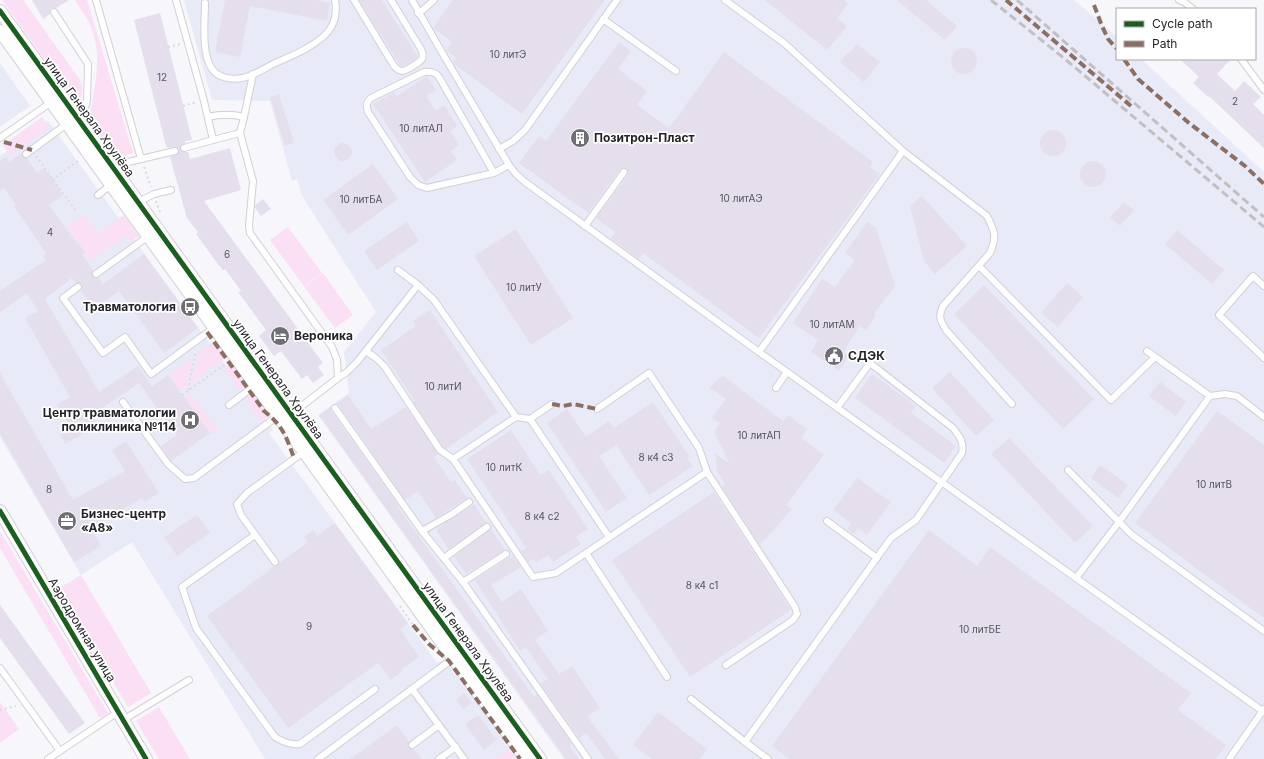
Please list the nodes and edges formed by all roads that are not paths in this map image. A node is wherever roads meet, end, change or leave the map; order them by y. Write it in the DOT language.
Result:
graph roads {
  1 [pos="97,0"];
  2 [pos="176,0"];
  3 [pos="335,0"];
  4 [pos="354,0"];
  5 [pos="391,0"];
  6 [pos="412,0"];
  7 [pos="434,0"];
  8 [pos="617,0"];
  9 [pos="724,0"];
  10 [pos="1179,0"];
  11 [pos="205,3"];
  12 [pos="1192,8"];
  13 [pos="0,11"];
  14 [pos="54,12"];
  15 [pos="418,13"];
  16 [pos="603,19"];
  17 [pos="0,31"];
  18 [pos="1242,60"];
  19 [pos="676,71"];
  20 [pos="253,74"];
  21 [pos="1264,90"];
  22 [pos="56,99"];
  23 [pos="208,117"];
  24 [pos="244,117"];
  25 [pos="72,121"];
  26 [pos="240,133"];
  27 [pos="0,138"];
  28 [pos="213,140"];
  29 [pos="184,148"];
  30 [pos="499,149"];
  31 [pos="175,150"];
  32 [pos="903,151"];
  33 [pos="29,152"];
  34 [pos="140,158"];
  35 [pos="509,165"];
  36 [pos="624,172"];
  37 [pos="494,174"];
  38 [pos="113,177"];
  39 [pos="171,190"];
  40 [pos="98,195"];
  41 [pos="138,202"];
  42 [pos="586,226"];
  43 [pos="153,233"];
  44 [pos="979,266"];
  45 [pos="398,270"];
  46 [pos="96,274"];
  47 [pos="418,285"];
  48 [pos="1264,286"];
  49 [pos="78,287"];
  50 [pos="219,324"];
  51 [pos="366,351"];
  52 [pos="1147,351"];
  53 [pos="759,352"];
  54 [pos="1155,357"];
  55 [pos="1264,358"];
  56 [pos="787,372"];
  57 [pos="338,378"];
  58 [pos="260,382"];
  59 [pos="776,388"];
  60 [pos="1210,396"];
  61 [pos="123,402"];
  62 [pos="552,404"];
  63 [pos="1012,404"];
  64 [pos="229,405"];
  65 [pos="335,408"];
  66 [pos="837,408"];
  67 [pos="597,409"];
  68 [pos="285,415"];
  69 [pos="516,416"];
  70 [pos="1264,417"];
  71 [pos="530,419"];
  72 [pos="309,448"];
  73 [pos="453,459"];
  74 [pos="1068,470"];
  75 [pos="707,472"];
  76 [pos="942,483"];
  77 [pos="469,502"];
  78 [pos="0,512"];
  79 [pos="827,521"];
  80 [pos="1119,522"];
  81 [pos="487,527"];
  82 [pos="422,531"];
  83 [pos="255,535"];
  84 [pos="609,537"];
  85 [pos="586,553"];
  86 [pos="506,554"];
  87 [pos="444,558"];
  88 [pos="876,558"];
  89 [pos="275,562"];
  90 [pos="1076,578"];
  91 [pos="463,582"];
  92 [pos="1264,631"];
  93 [pos="458,655"];
  94 [pos="726,665"];
  95 [pos="0,668"];
  96 [pos="667,677"];
  97 [pos="189,680"];
  98 [pos="375,689"];
  99 [pos="412,689"];
  100 [pos="691,699"];
  101 [pos="1264,711"];
  102 [pos="121,716"];
  103 [pos="439,725"];
  104 [pos="746,742"];
  105 [pos="412,745"];
  106 [pos="456,747"];
  107 [pos="60,750"];
  108 [pos="48,759"];
  109 [pos="146,759"];
  110 [pos="318,759"];
  111 [pos="439,759"];
  112 [pos="464,759"];
  113 [pos="526,759"];
  114 [pos="540,759"];
  115 [pos="588,759"];
  116 [pos="768,759"];
  117 [pos="1229,759"];
  1 -- 34 [label="lane"];
  2 -- 23 [label="lane"];
  3 -- 20 [label="lane"];
  4 -- 5 [label="lane"];
  6 -- 15 [label="lane"];
  7 -- 15 [label="lane"];
  8 -- 16 [label="lane"];
  9 -- 32 [label="lane"];
  10 -- 12 [label="lane"];
  11 -- 20 [label="lane"];
  13 -- 22 [label="street, улица Генерала Хрулёва"];
  14 -- 25 [label="lane"];
  15 -- 30 [label="lane"];
  16 -- 19 [label="lane"];
  16 -- 30 [label="lane"];
  17 -- 22 [label="street, улица Генерала Хрулёва"];
  18 -- 21 [label="lane"];
  20 -- 24 [label="lane"];
  22 -- 25 [label="street, улица Генерала Хрулёва"];
  22 -- 27 [label="lane"];
  23 -- 24 [label="lane"];
  23 -- 28 [label="lane"];
  24 -- 26 [label="lane"];
  25 -- 33 [label="lane"];
  25 -- 38 [label="street, улица Генерала Хрулёва"];
  26 -- 28 [label="lane"];
  26 -- 57 [label="lane"];
  28 -- 29 [label="lane"];
  30 -- 35 [label="lane"];
  31 -- 34 [label="lane"];
  32 -- 44 [label="lane"];
  32 -- 53 [label="lane"];
  34 -- 38 [label="lane"];
  35 -- 37 [label="lane"];
  35 -- 42 [label="lane"];
  36 -- 42 [label="lane"];
  37 -- 37 [label="lane"];
  38 -- 40 [label="lane"];
  38 -- 41 [label="street, улица Генерала Хрулёва"];
  38 -- 43 [label="street, улица Генерала Хрулёва"];
  39 -- 41 [label="lane"];
  41 -- 43 [label="street, улица Генерала Хрулёва"];
  42 -- 53 [label="lane"];
  43 -- 46 [label="lane"];
  43 -- 50 [label="street, улица Генерала Хрулёва"];
  44 -- 54 [label="lane"];
  44 -- 63 [label="lane"];
  45 -- 47 [label="lane"];
  47 -- 51 [label="lane"];
  47 -- 69 [label="lane"];
  48 -- 55 [label="lane"];
  49 -- 50 [label="lane"];
  50 -- 58 [label="street, улица Генерала Хрулёва"];
  51 -- 57 [label="lane"];
  51 -- 73 [label="lane"];
  52 -- 54 [label="lane"];
  53 -- 56 [label="lane"];
  54 -- 60 [label="lane"];
  56 -- 59 [label="lane"];
  56 -- 66 [label="lane"];
  57 -- 68 [label="lane"];
  58 -- 64 [label="lane"];
  58 -- 68 [label="street, улица Генерала Хрулёва"];
  60 -- 70 [label="lane"];
  60 -- 80 [label="lane"];
  61 -- 68 [label="lane"];
  62 -- 71 [label="lane"];
  65 -- 82 [label="lane"];
  66 -- 76 [label="lane"];
  66 -- 76 [label="lane"];
  67 -- 75 [label="lane"];
  68 -- 72 [label="street, улица Генерала Хрулёва"];
  69 -- 71 [label="lane"];
  69 -- 73 [label="lane"];
  71 -- 84 [label="lane"];
  72 -- 83 [label="lane"];
  72 -- 93 [label="street, улица Генерала Хрулёва"];
  73 -- 85 [label="lane"];
  74 -- 80 [label="lane"];
  75 -- 84 [label="lane"];
  75 -- 94 [label="lane"];
  76 -- 88 [label="lane"];
  76 -- 90 [label="lane"];
  77 -- 82 [label="lane"];
  78 -- 102 [label="street, Аэродромная улица"];
  79 -- 88 [label="lane"];
  80 -- 90 [label="lane"];
  80 -- 92 [label="lane"];
  81 -- 87 [label="lane"];
  82 -- 87 [label="lane"];
  83 -- 89 [label="lane"];
  83 -- 98 [label="lane"];
  84 -- 85 [label="lane"];
  85 -- 96 [label="lane"];
  86 -- 91 [label="lane"];
  87 -- 91 [label="lane"];
  88 -- 104 [label="lane"];
  90 -- 101 [label="lane"];
  91 -- 115 [label="lane"];
  93 -- 99 [label="lane"];
  93 -- 113 [label="street, улица Генерала Хрулёва"];
  93 -- 114 [label="street, улица Генерала Хрулёва"];
  95 -- 107 [label="lane"];
  97 -- 102 [label="lane"];
  99 -- 103 [label="lane"];
  99 -- 110 [label="lane"];
  100 -- 104 [label="lane"];
  101 -- 117 [label="lane"];
  102 -- 107 [label="lane"];
  102 -- 109 [label="street, Аэродромная улица"];
  103 -- 105 [label="lane"];
  103 -- 106 [label="lane"];
  104 -- 116 [label="lane"];
  106 -- 111 [label="lane"];
  106 -- 112 [label="lane"];
  107 -- 108 [label="lane"];
}
